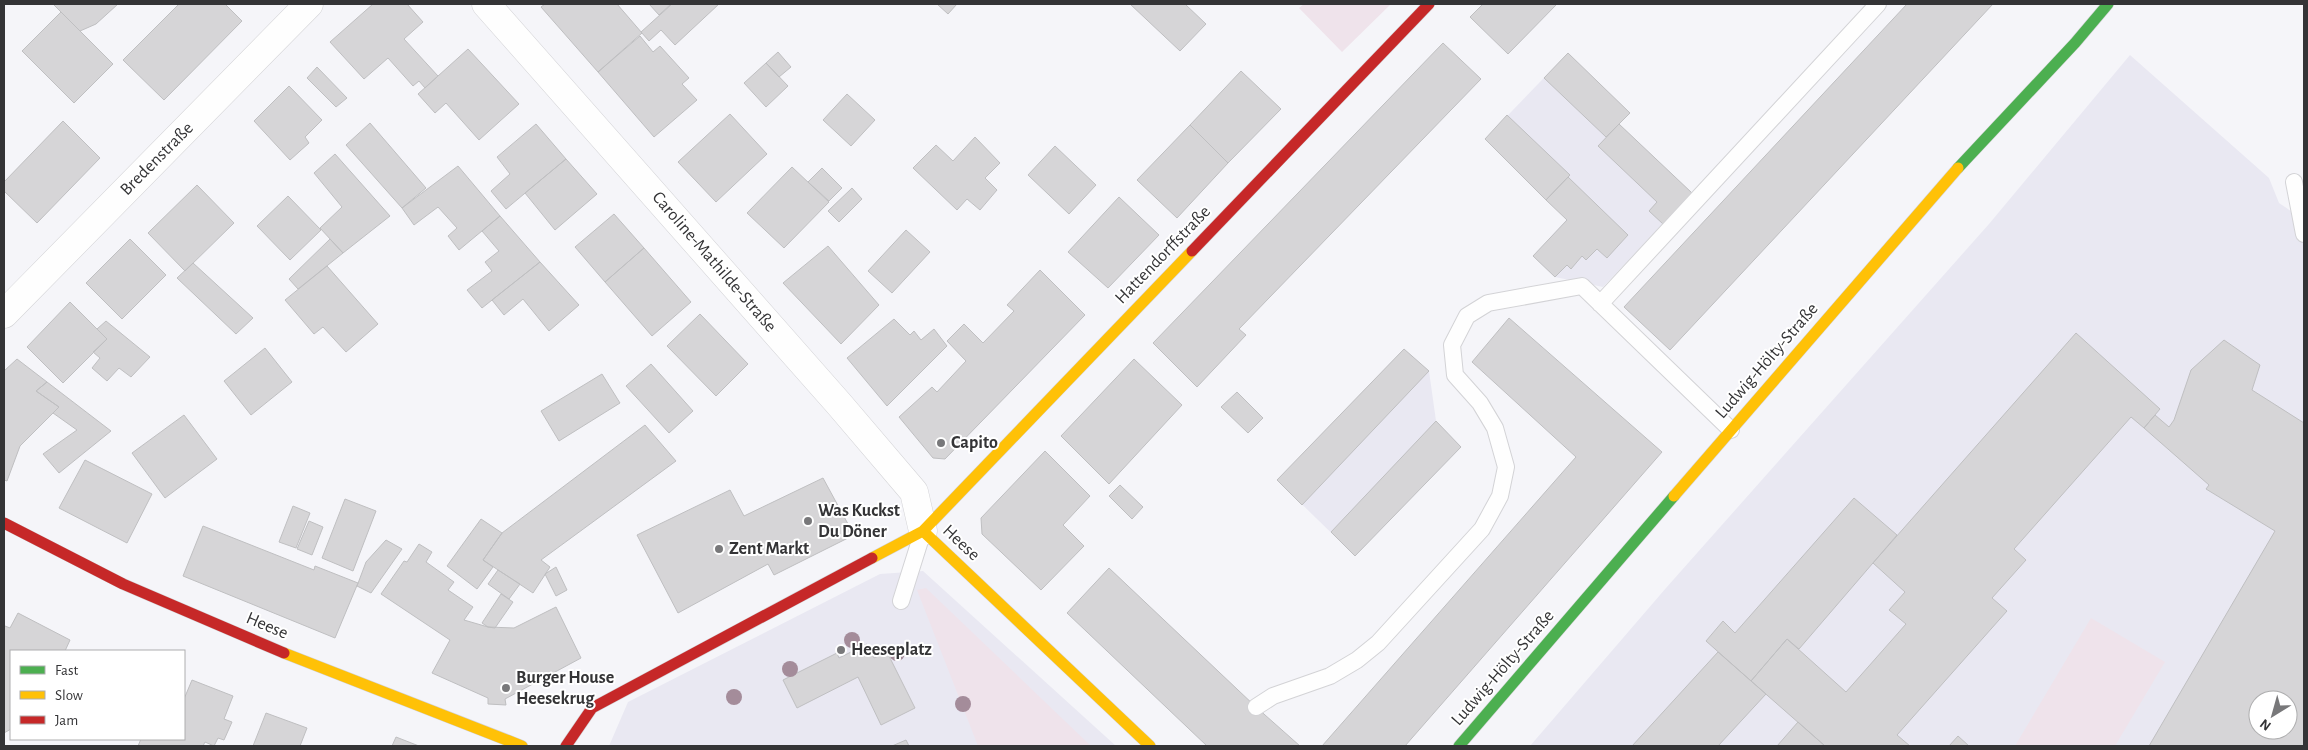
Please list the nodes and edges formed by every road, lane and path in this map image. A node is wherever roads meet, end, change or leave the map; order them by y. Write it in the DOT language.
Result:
graph roads {
  1 [pos="310,4"];
  2 [pos="486,4"];
  3 [pos="1429,4"];
  4 [pos="1878,4"];
  5 [pos="2108,4"];
  6 [pos="2294,182"];
  7 [pos="2304,234"];
  8 [pos="1600,304"];
  9 [pos="4,314"];
  10 [pos="1731,430"];
  11 [pos="4,524"];
  12 [pos="922,531"];
  13 [pos="900,600"];
  14 [pos="1256,707"];
  15 [pos="522,746"];
  16 [pos="566,746"];
  17 [pos="1150,746"];
  18 [pos="1459,746"];
  1 -- 9 [label="street, Bredenstraße"];
  2 -- 12 [label="street, Caroline-Mathilde-Straße"];
  3 -- 12 [label="street, Hattendorffstraße"];
  4 -- 8 [label="lane"];
  5 -- 10 [label="street, Ludwig-Hölty-Straße"];
  6 -- 7 [label="lane"];
  8 -- 10 [label="lane"];
  8 -- 14 [label="lane"];
  10 -- 18 [label="street, Ludwig-Hölty-Straße"];
  11 -- 15 [label="street, Heese"];
  12 -- 13 [label="lane"];
  12 -- 16 [label="street, Heese"];
  12 -- 17 [label="street, Heese"];
}
